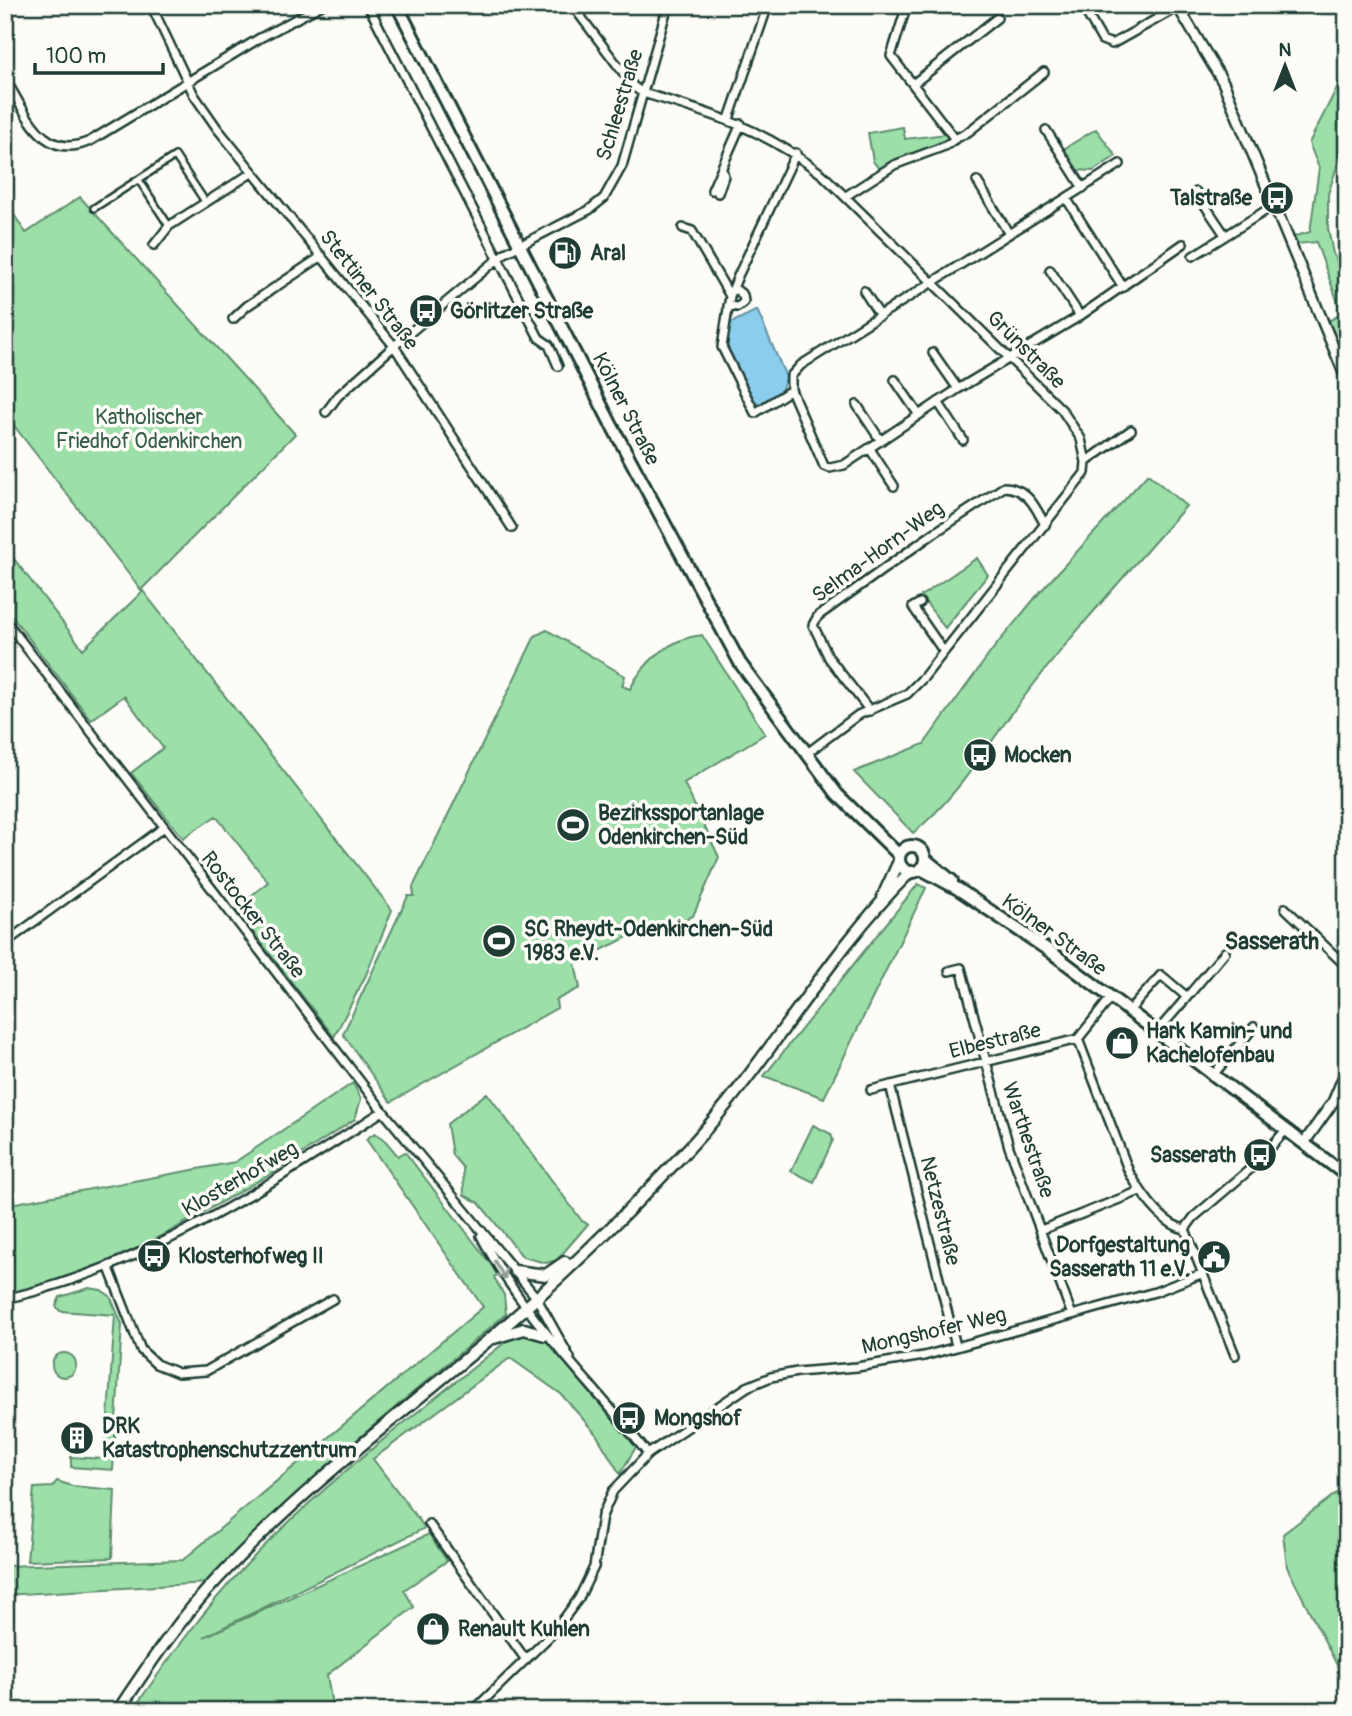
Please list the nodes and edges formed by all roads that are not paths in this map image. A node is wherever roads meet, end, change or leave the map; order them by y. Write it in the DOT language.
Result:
graph roads {
  1 [pos="151,5"];
  2 [pos="322,5"];
  3 [pos="368,5"];
  4 [pos="397,5"];
  5 [pos="572,5"];
  6 [pos="668,5"];
  7 [pos="768,5"];
  8 [pos="907,5"];
  9 [pos="1082,5"];
  10 [pos="1178,6"];
  11 [pos="998,18"];
  12 [pos="1044,72"];
  13 [pos="5,79"];
  14 [pos="187,80"];
  15 [pos="913,84"];
  16 [pos="643,93"];
  17 [pos="729,119"];
  18 [pos="741,124"];
  19 [pos="1046,130"];
  20 [pos="955,139"];
  21 [pos="796,153"];
  22 [pos="1120,164"];
  23 [pos="253,172"];
  24 [pos="139,180"];
  25 [pos="976,181"];
  26 [pos="1083,188"];
  27 [pos="715,192"];
  28 [pos="1196,192"];
  29 [pos="846,196"];
  30 [pos="1066,198"];
  31 [pos="206,202"];
  32 [pos="1273,206"];
  33 [pos="94,208"];
  34 [pos="169,226"];
  35 [pos="683,228"];
  36 [pos="1009,234"];
  37 [pos="1225,235"];
  38 [pos="518,244"];
  39 [pos="1183,244"];
  40 [pos="153,246"];
  41 [pos="322,256"];
  42 [pos="1193,256"];
  43 [pos="498,258"];
  44 [pos="1050,270"];
  45 [pos="934,284"];
  46 [pos="1123,287"];
  47 [pos="864,291"];
  48 [pos="732,292"];
  49 [pos="728,306"];
  50 [pos="880,316"];
  51 [pos="1080,316"];
  52 [pos="233,319"];
  53 [pos="394,346"];
  54 [pos="933,353"];
  55 [pos="1011,358"];
  56 [pos="558,366"];
  57 [pos="1344,368"];
  58 [pos="895,380"];
  59 [pos="1347,380"];
  60 [pos="792,390"];
  61 [pos="958,390"];
  62 [pos="938,402"];
  63 [pos="857,405"];
  64 [pos="326,412"];
  65 [pos="919,415"];
  66 [pos="1131,430"];
  67 [pos="963,440"];
  68 [pos="881,441"];
  69 [pos="870,449"];
  70 [pos="1086,462"];
  71 [pos="894,486"];
  72 [pos="1045,525"];
  73 [pos="512,528"];
  74 [pos="920,603"];
  75 [pos="5,620"];
  76 [pos="944,652"];
  77 [pos="870,710"];
  78 [pos="806,754"];
  79 [pos="163,828"];
  80 [pos="902,854"];
  81 [pos="918,867"];
  82 [pos="879,903"];
  83 [pos="1285,908"];
  84 [pos="5,943"];
  85 [pos="1225,952"];
  86 [pos="1347,967"];
  87 [pos="948,971"];
  88 [pos="1187,997"];
  89 [pos="1110,999"];
  90 [pos="1127,1012"];
  91 [pos="1254,1027"];
  92 [pos="1156,1034"];
  93 [pos="1078,1039"];
  94 [pos="984,1061"];
  95 [pos="1347,1069"];
  96 [pos="1212,1076"];
  97 [pos="890,1085"];
  98 [pos="871,1090"];
  99 [pos="383,1111"];
  100 [pos="1285,1131"];
  101 [pos="1304,1143"];
  102 [pos="1347,1176"];
  103 [pos="1140,1191"];
  104 [pos="610,1227"];
  105 [pos="1185,1228"];
  106 [pos="477,1230"];
  107 [pos="1041,1230"];
  108 [pos="109,1268"];
  109 [pos="515,1271"];
  110 [pos="1201,1274"];
  111 [pos="536,1297"];
  112 [pos="5,1298"];
  113 [pos="333,1299"];
  114 [pos="524,1308"];
  115 [pos="1072,1315"];
  116 [pos="545,1335"];
  117 [pos="490,1339"];
  118 [pos="956,1346"];
  119 [pos="1235,1355"];
  120 [pos="569,1358"];
  121 [pos="648,1454"];
  122 [pos="429,1524"];
  123 [pos="526,1660"];
  124 [pos="118,1711"];
  125 [pos="473,1711"];
  1 -- 14 [label="street, Stettiner Straße"];
  2 -- 14 [label="street"];
  3 -- 43 [label="street, Kölner Straße"];
  4 -- 38 [label="main road, Kölner Straße"];
  5 -- 16 [label="street"];
  6 -- 16 [label="street, Schleestraße"];
  7 -- 17 [label="street"];
  8 -- 15 [label="street"];
  9 -- 10 [label="street"];
  10 -- 32 [label="street"];
  11 -- 15 [label="street"];
  12 -- 20 [label="street"];
  13 -- 14 [label="street"];
  14 -- 23 [label="street, Stettiner Straße"];
  15 -- 20 [label="street"];
  16 -- 17 [label="street, Grünstraße"];
  16 -- 38 [label="street, Schleestraße"];
  17 -- 18 [label="street, Grünstraße"];
  18 -- 21 [label="street, Grünstraße"];
  18 -- 27 [label="street"];
  19 -- 26 [label="street"];
  20 -- 29 [label="street"];
  21 -- 29 [label="street, Grünstraße"];
  21 -- 48 [label="street"];
  22 -- 26 [label="street"];
  23 -- 31 [label="street"];
  23 -- 41 [label="street, Stettiner Straße"];
  24 -- 31 [label="street"];
  24 -- 33 [label="street"];
  24 -- 34 [label="street"];
  25 -- 36 [label="street"];
  26 -- 30 [label="street"];
  28 -- 37 [label="street"];
  29 -- 45 [label="street, Grünstraße"];
  30 -- 36 [label="street"];
  30 -- 46 [label="street"];
  31 -- 34 [label="street"];
  32 -- 37 [label="street"];
  32 -- 57 [label="street"];
  34 -- 40 [label="street"];
  35 -- 48 [label="street"];
  36 -- 45 [label="street"];
  37 -- 42 [label="street"];
  38 -- 43 [label="street"];
  38 -- 78 [label="main road, Kölner Straße"];
  39 -- 46 [label="street"];
  41 -- 52 [label="street"];
  41 -- 53 [label="street, Stettiner Straße"];
  43 -- 53 [label="street"];
  43 -- 56 [label="street, Kölner Straße"];
  44 -- 51 [label="street"];
  45 -- 50 [label="street"];
  45 -- 55 [label="street, Grünstraße"];
  46 -- 51 [label="street"];
  47 -- 50 [label="street"];
  48 -- 49 [label="street"];
  48 -- 49 [label="street"];
  49 -- 60 [label="street"];
  50 -- 60 [label="street"];
  51 -- 55 [label="street"];
  53 -- 64 [label="street"];
  53 -- 73 [label="street, Stettiner Straße"];
  54 -- 61 [label="street"];
  55 -- 61 [label="street"];
  55 -- 70 [label="street, Grünstraße"];
  57 -- 59 [label="street"];
  58 -- 65 [label="street"];
  60 -- 69 [label="street"];
  61 -- 62 [label="street"];
  62 -- 65 [label="street"];
  62 -- 67 [label="street"];
  63 -- 68 [label="street"];
  65 -- 68 [label="street"];
  66 -- 70 [label="street"];
  68 -- 69 [label="street"];
  69 -- 71 [label="street"];
  70 -- 72 [label="street"];
  72 -- 76 [label="street"];
  72 -- 77 [label="street, Selma-Horn-Weg"];
  74 -- 76 [label="street"];
  75 -- 79 [label="street, Rostocker Straße"];
  76 -- 77 [label="street"];
  77 -- 78 [label="street"];
  78 -- 80 [label="main road, Kölner Straße"];
  79 -- 84 [label="street"];
  79 -- 99 [label="street, Rostocker Straße"];
  80 -- 81 [label="main road, Kölner Straße"];
  80 -- 81 [label="main road, Kölner Straße"];
  80 -- 82 [label="main road"];
  81 -- 82 [label="main road"];
  81 -- 89 [label="main road, Kölner Straße"];
  82 -- 104 [label="main road"];
  83 -- 86 [label="street"];
  85 -- 88 [label="street"];
  87 -- 94 [label="street, Warthestraße"];
  88 -- 90 [label="street"];
  88 -- 92 [label="street"];
  89 -- 90 [label="main road, Kölner Straße"];
  89 -- 93 [label="street"];
  90 -- 92 [label="main road, Kölner Straße"];
  91 -- 96 [label="street"];
  92 -- 96 [label="main road, Kölner Straße"];
  93 -- 94 [label="street, Elbestraße"];
  93 -- 103 [label="street"];
  94 -- 97 [label="street, Elbestraße"];
  94 -- 107 [label="street, Warthestraße"];
  95 -- 101 [label="street"];
  96 -- 100 [label="main road, Kölner Straße"];
  97 -- 98 [label="street, Elbestraße"];
  97 -- 118 [label="street, Netzestraße"];
  99 -- 106 [label="street, Rostocker Straße"];
  99 -- 108 [label="street, Klosterhofweg"];
  100 -- 101 [label="main road, Kölner Straße"];
  100 -- 105 [label="street"];
  101 -- 102 [label="main road, Kölner Straße"];
  103 -- 105 [label="street"];
  103 -- 107 [label="street, Warthestraße"];
  104 -- 109 [label="main road"];
  104 -- 111 [label="main road"];
  105 -- 110 [label="street"];
  106 -- 109 [label="street, Rostocker Straße"];
  106 -- 114 [label="street, Rostocker Straße, one-way"];
  107 -- 115 [label="street, Warthestraße"];
  108 -- 112 [label="street, Klosterhofweg"];
  108 -- 113 [label="street"];
  109 -- 111 [label="street, Rostocker Straße"];
  110 -- 115 [label="street, Mongshofer Weg"];
  110 -- 119 [label="street"];
  111 -- 114 [label="main road"];
  111 -- 120 [label="street, Rostocker Straße"];
  114 -- 116 [label="street, Rostocker Straße"];
  114 -- 117 [label="main road"];
  115 -- 118 [label="street, Mongshofer Weg"];
  116 -- 117 [label="main road"];
  116 -- 120 [label="street, Rostocker Straße"];
  117 -- 124 [label="main road"];
  118 -- 121 [label="street, Mongshofer Weg"];
  120 -- 121 [label="street"];
  121 -- 123 [label="street"];
  122 -- 123 [label="street"];
  123 -- 125 [label="street"];
}
